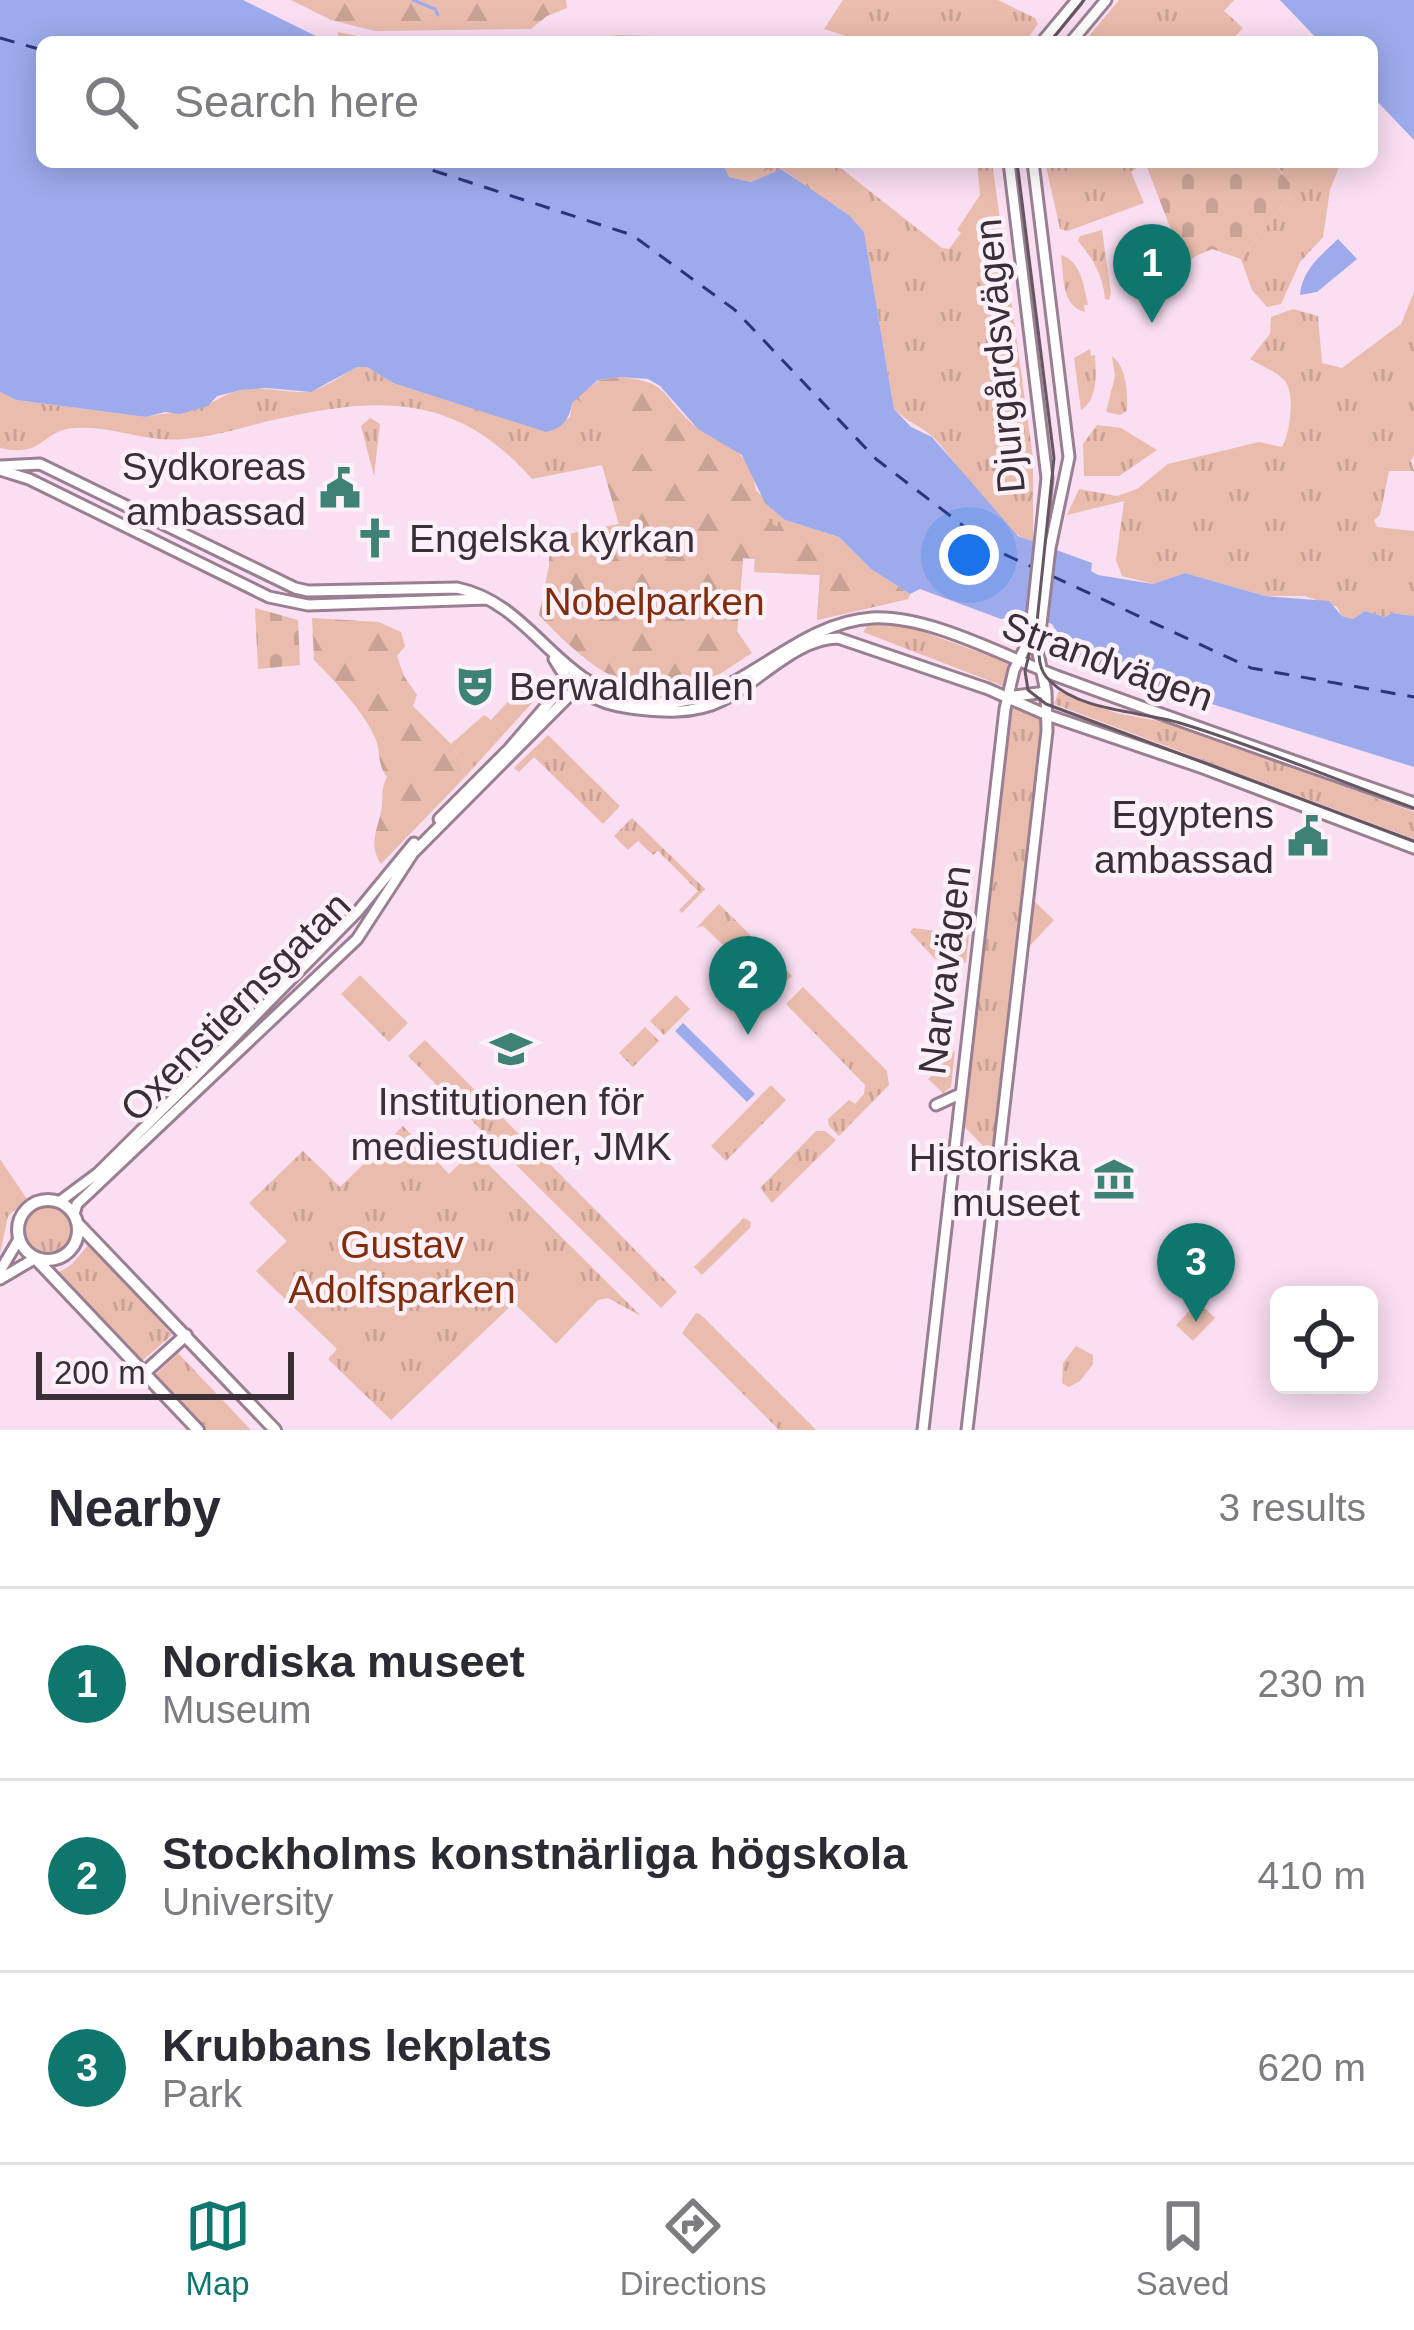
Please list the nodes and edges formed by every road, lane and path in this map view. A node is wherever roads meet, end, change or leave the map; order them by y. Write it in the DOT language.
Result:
graph roads {
  1 [pos="1077,0"];
  2 [pos="1106,0"];
  3 [pos="1047,36"];
  4 [pos="1076,36"];
  5 [pos="1010,168"];
  6 [pos="1034,168"];
  7 [pos="0,468"];
  8 [pos="1045,547"];
  9 [pos="239,563"];
  10 [pos="231,580"];
  11 [pos="493,600"];
  12 [pos="863,620"];
  13 [pos="1037,622"];
  14 [pos="866,645"];
  15 [pos="1018,662"];
  16 [pos="1042,670"];
  17 [pos="575,681"];
  18 [pos="1046,692"];
  19 [pos="1007,697"];
  20 [pos="1047,716"];
  21 [pos="1414,803"];
  22 [pos="1414,848"];
  23 [pos="330,940"];
  24 [pos="343,953"];
  25 [pos="960,1094"];
  26 [pos="936,1106"];
  27 [pos="59,1202"];
  28 [pos="77,1219"];
  29 [pos="19,1239"];
  30 [pos="36,1260"];
  31 [pos="0,1275"];
  32 [pos="186,1335"];
  33 [pos="144,1373"];
  34 [pos="198,1430"];
  35 [pos="275,1430"];
  36 [pos="922,1430"];
  37 [pos="967,1430"];
  1 -- 3 [label="street"];
  2 -- 4 [label="street"];
  5 -- 8 [label="street, Djurgårdsvägen"];
  6 -- 8 [label="street, Djurgårdsvägen"];
  7 -- 9 [label="street"];
  7 -- 10 [label="street"];
  8 -- 13 [label="street"];
  9 -- 10 [label="street"];
  9 -- 11 [label="street"];
  10 -- 11 [label="street"];
  11 -- 17 [label="street"];
  12 -- 14 [label="street"];
  12 -- 15 [label="street, Strandvägen"];
  12 -- 17 [label="street, Strandvägen"];
  13 -- 15 [label="street, Narvavägen"];
  13 -- 16 [label="street, Narvavägen"];
  14 -- 17 [label="street, Strandvägen"];
  14 -- 19 [label="street, Strandvägen"];
  15 -- 16 [label="street, Strandvägen"];
  15 -- 19 [label="street, Narvavägen"];
  16 -- 18 [label="street, Narvavägen"];
  16 -- 21 [label="street, Strandvägen"];
  17 -- 23 [label="street, Oxenstiernsgatan"];
  17 -- 24 [label="street, Oxenstiernsgatan"];
  18 -- 19 [label="street, Strandvägen"];
  18 -- 20 [label="street, Narvavägen"];
  19 -- 20 [label="street, Strandvägen"];
  19 -- 25 [label="street, Narvavägen"];
  20 -- 22 [label="street, Strandvägen"];
  20 -- 37 [label="street, Narvavägen"];
  23 -- 24 [label="street"];
  23 -- 27 [label="street, Oxenstiernsgatan"];
  24 -- 28 [label="street, Oxenstiernsgatan"];
  25 -- 26 [label="street"];
  25 -- 36 [label="street, Narvavägen"];
  27 -- 28 [label="main road"];
  27 -- 29 [label="main road"];
  28 -- 30 [label="main road"];
  28 -- 32 [label="main road"];
  29 -- 30 [label="main road"];
  29 -- 31 [label="street"];
  30 -- 31 [label="street"];
  30 -- 33 [label="main road"];
  32 -- 33 [label="main road"];
  32 -- 35 [label="main road"];
  33 -- 34 [label="main road"];
}
